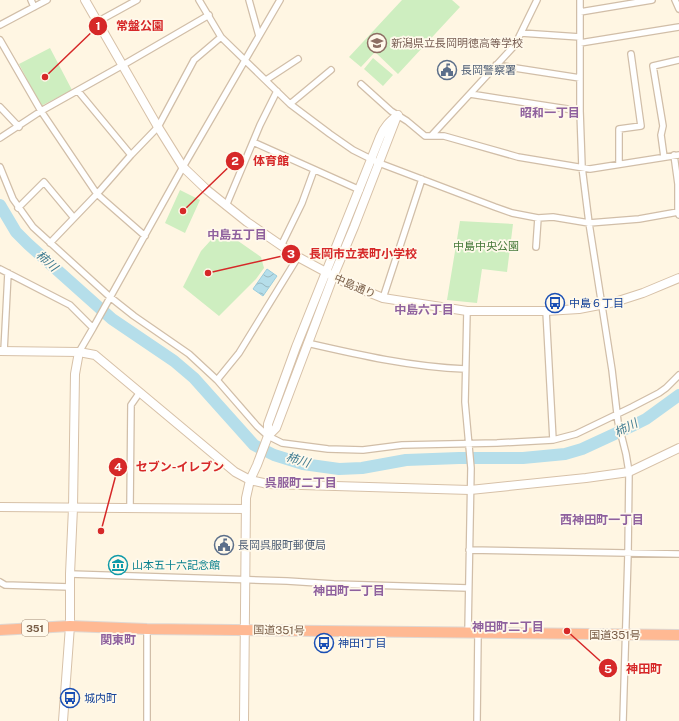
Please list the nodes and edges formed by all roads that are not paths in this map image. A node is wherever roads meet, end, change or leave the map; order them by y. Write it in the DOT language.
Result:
graph roads {
  1 [pos="31,0"];
  2 [pos="47,0"];
  3 [pos="85,0"];
  4 [pos="138,0"];
  5 [pos="199,0"];
  6 [pos="249,0"];
  7 [pos="280,0"];
  8 [pos="537,0"];
  9 [pos="580,0"];
  10 [pos="652,0"];
  11 [pos="675,0"];
  12 [pos="34,7"];
  13 [pos="679,9"];
  14 [pos="580,12"];
  15 [pos="208,15"];
  16 [pos="97,22"];
  17 [pos="0,25"];
  18 [pos="679,27"];
  19 [pos="521,33"];
  20 [pos="259,36"];
  21 [pos="221,37"];
  22 [pos="0,40"];
  23 [pos="580,40"];
  24 [pos="631,54"];
  25 [pos="298,59"];
  26 [pos="679,60"];
  27 [pos="246,61"];
  28 [pos="122,65"];
  29 [pos="496,65"];
  30 [pos="331,70"];
  31 [pos="580,78"];
  32 [pos="266,80"];
  33 [pos="361,84"];
  34 [pos="78,91"];
  35 [pos="277,91"];
  36 [pos="470,94"];
  37 [pos="290,104"];
  38 [pos="0,107"];
  39 [pos="41,111"];
  40 [pos="580,111"];
  41 [pos="398,115"];
  42 [pos="19,126"];
  43 [pos="158,127"];
  44 [pos="432,136"];
  45 [pos="0,138"];
  46 [pos="253,142"];
  47 [pos="131,155"];
  48 [pos="677,155"];
  49 [pos="664,157"];
  50 [pos="375,160"];
  51 [pos="619,164"];
  52 [pos="0,167"];
  53 [pos="184,167"];
  54 [pos="582,167"];
  55 [pos="314,170"];
  56 [pos="422,180"];
  57 [pos="360,190"];
  58 [pos="97,194"];
  59 [pos="226,206"];
  60 [pos="18,208"];
  61 [pos="678,214"];
  62 [pos="74,218"];
  63 [pos="538,218"];
  64 [pos="589,223"];
  65 [pos="145,236"];
  66 [pos="50,243"];
  67 [pos="281,246"];
  68 [pos="536,247"];
  69 [pos="298,257"];
  70 [pos="0,269"];
  71 [pos="8,273"];
  72 [pos="330,275"];
  73 [pos="679,278"];
  74 [pos="110,297"];
  75 [pos="383,298"];
  76 [pos="602,306"];
  77 [pos="467,311"];
  78 [pos="546,312"];
  79 [pos="94,328"];
  80 [pos="307,343"];
  81 [pos="2,351"];
  82 [pos="79,352"];
  83 [pos="465,369"];
  84 [pos="679,375"];
  85 [pos="217,380"];
  86 [pos="140,392"];
  87 [pos="617,414"];
  88 [pos="267,438"];
  89 [pos="553,440"];
  90 [pos="469,446"];
  91 [pos="679,448"];
  92 [pos="628,472"];
  93 [pos="250,480"];
  94 [pos="470,490"];
  95 [pos="0,507"];
  96 [pos="130,507"];
  97 [pos="73,508"];
  98 [pos="246,509"];
  99 [pos="469,550"];
  100 [pos="628,554"];
  101 [pos="679,554"];
  102 [pos="70,574"];
  103 [pos="246,579"];
  104 [pos="0,582"];
  105 [pos="70,587"];
  106 [pos="468,588"];
  107 [pos="70,626"];
  108 [pos="147,629"];
  109 [pos="246,629"];
  110 [pos="0,630"];
  111 [pos="473,633"];
  112 [pos="625,635"];
  113 [pos="679,635"];
  114 [pos="63,721"];
  115 [pos="147,721"];
  116 [pos="244,721"];
  117 [pos="477,721"];
  118 [pos="623,721"];
  1 -- 12 [label="street"];
  2 -- 12 [label="street"];
  3 -- 16 [label="street, 中島通り"];
  4 -- 16 [label="street"];
  5 -- 15 [label="street"];
  6 -- 20 [label="street"];
  7 -- 20 [label="street"];
  8 -- 19 [label="street"];
  9 -- 14 [label="street"];
  10 -- 14 [label="street"];
  11 -- 13 [label="street"];
  12 -- 17 [label="street"];
  14 -- 23 [label="street"];
  15 -- 21 [label="street"];
  15 -- 28 [label="street"];
  16 -- 28 [label="street, 中島通り"];
  18 -- 23 [label="street"];
  19 -- 23 [label="street"];
  19 -- 29 [label="street"];
  20 -- 27 [label="street"];
  21 -- 27 [label="street"];
  21 -- 43 [label="street"];
  22 -- 39 [label="street"];
  23 -- 31 [label="street"];
  24 -- 51 [label="street"];
  25 -- 32 [label="street"];
  26 -- 49 [label="street"];
  27 -- 32 [label="street"];
  27 -- 53 [label="street"];
  28 -- 34 [label="street"];
  28 -- 43 [label="street, 中島通り"];
  29 -- 31 [label="street"];
  29 -- 36 [label="street"];
  30 -- 37 [label="street"];
  31 -- 40 [label="street"];
  32 -- 35 [label="street"];
  33 -- 41 [label="street"];
  34 -- 39 [label="street"];
  34 -- 47 [label="street"];
  35 -- 37 [label="street"];
  35 -- 46 [label="street"];
  36 -- 40 [label="street"];
  36 -- 44 [label="street"];
  37 -- 50 [label="street"];
  38 -- 42 [label="street"];
  39 -- 42 [label="street"];
  39 -- 58 [label="street"];
  40 -- 54 [label="street"];
  41 -- 44 [label="street"];
  41 -- 50 [label="street"];
  42 -- 45 [label="street"];
  43 -- 47 [label="street"];
  43 -- 53 [label="street, 中島通り"];
  44 -- 54 [label="street"];
  46 -- 55 [label="street"];
  46 -- 59 [label="street"];
  47 -- 58 [label="street"];
  48 -- 49 [label="street"];
  48 -- 61 [label="street"];
  49 -- 51 [label="street"];
  50 -- 56 [label="street"];
  50 -- 57 [label="street"];
  50 -- 72 [label="street"];
  51 -- 54 [label="street"];
  52 -- 60 [label="street"];
  53 -- 59 [label="street, 中島通り"];
  53 -- 65 [label="street"];
  54 -- 64 [label="street"];
  55 -- 57 [label="street"];
  55 -- 67 [label="street"];
  56 -- 63 [label="street"];
  56 -- 75 [label="street"];
  57 -- 72 [label="street"];
  58 -- 62 [label="street"];
  58 -- 65 [label="street"];
  59 -- 67 [label="street, 中島通り"];
  60 -- 62 [label="street"];
  60 -- 66 [label="street"];
  61 -- 64 [label="street"];
  62 -- 66 [label="street"];
  63 -- 64 [label="street"];
  63 -- 68 [label="street"];
  64 -- 76 [label="street"];
  65 -- 74 [label="street"];
  66 -- 74 [label="street"];
  67 -- 69 [label="street, 中島通り"];
  69 -- 72 [label="street, 中島通り"];
  69 -- 85 [label="street"];
  70 -- 71 [label="street"];
  71 -- 79 [label="street"];
  71 -- 81 [label="street"];
  72 -- 75 [label="street, 中島通り"];
  72 -- 80 [label="street"];
  72 -- 88 [label="street"];
  73 -- 76 [label="street, 中島通り"];
  74 -- 79 [label="street"];
  74 -- 85 [label="street"];
  75 -- 77 [label="street, 中島通り"];
  76 -- 78 [label="street, 中島通り"];
  76 -- 87 [label="street"];
  77 -- 78 [label="street, 中島通り"];
  77 -- 83 [label="street"];
  78 -- 89 [label="street"];
  79 -- 82 [label="street"];
  80 -- 83 [label="street"];
  80 -- 88 [label="street"];
  81 -- 82 [label="street"];
  82 -- 86 [label="street"];
  82 -- 97 [label="street"];
  83 -- 90 [label="street"];
  84 -- 87 [label="street"];
  85 -- 88 [label="street"];
  86 -- 93 [label="street"];
  86 -- 96 [label="street"];
  87 -- 89 [label="street"];
  87 -- 92 [label="street"];
  88 -- 90 [label="street"];
  88 -- 93 [label="street"];
  89 -- 90 [label="street"];
  90 -- 94 [label="street"];
  91 -- 92 [label="street"];
  92 -- 94 [label="street"];
  92 -- 100 [label="street"];
  93 -- 94 [label="street"];
  93 -- 98 [label="street"];
  94 -- 99 [label="street"];
  95 -- 97 [label="street"];
  96 -- 97 [label="street"];
  96 -- 98 [label="street"];
  97 -- 102 [label="street"];
  98 -- 103 [label="street"];
  99 -- 100 [label="street"];
  99 -- 106 [label="street"];
  100 -- 101 [label="street"];
  100 -- 112 [label="street"];
  102 -- 103 [label="street"];
  102 -- 105 [label="street"];
  103 -- 106 [label="street"];
  103 -- 109 [label="street"];
  104 -- 105 [label="street"];
  105 -- 107 [label="street"];
  106 -- 111 [label="street"];
  107 -- 108 [label="highway, 国道351号 / 351"];
  107 -- 110 [label="highway, 国道351号 / 351"];
  107 -- 114 [label="street"];
  108 -- 109 [label="highway, 国道351号 / 351"];
  108 -- 115 [label="street"];
  109 -- 111 [label="highway, 国道351号 / 351"];
  109 -- 116 [label="street"];
  111 -- 112 [label="highway, 国道351号 / 351"];
  111 -- 117 [label="street"];
  112 -- 113 [label="highway, 国道351号 / 351"];
  112 -- 118 [label="street"];
}
